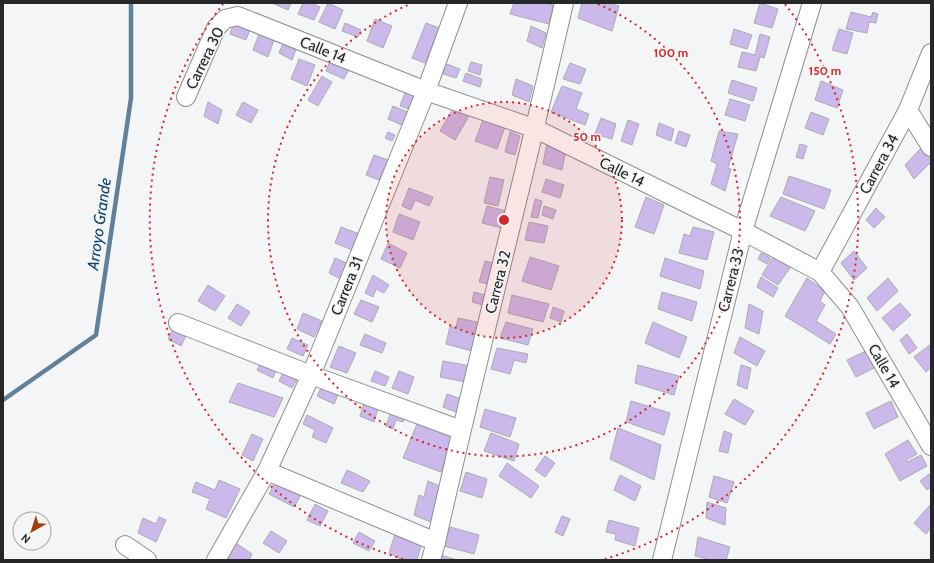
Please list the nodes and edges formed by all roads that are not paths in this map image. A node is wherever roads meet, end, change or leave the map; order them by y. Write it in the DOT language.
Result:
graph roads {
  1 [pos="458,3"];
  2 [pos="564,3"];
  3 [pos="812,3"];
  4 [pos="225,19"];
  5 [pos="931,53"];
  6 [pos="426,91"];
  7 [pos="186,97"];
  8 [pos="908,110"];
  9 [pos="536,129"];
  10 [pos="931,147"];
  11 [pos="743,231"];
  12 [pos="820,272"];
  13 [pos="178,324"];
  14 [pos="311,375"];
  15 [pos="461,430"];
  16 [pos="931,446"];
  17 [pos="267,472"];
  18 [pos="436,542"];
  19 [pos="125,545"];
  20 [pos="147,560"];
  21 [pos="216,560"];
  22 [pos="431,560"];
  23 [pos="662,560"];
  1 -- 6 [label="street, Carrera 31"];
  2 -- 9 [label="street, Carrera 32"];
  3 -- 11 [label="street, Carrera 33"];
  4 -- 6 [label="street, Calle 14"];
  4 -- 7 [label="street, Carrera 30"];
  5 -- 8 [label="street, Carrera 34"];
  6 -- 9 [label="street, Calle 14"];
  6 -- 14 [label="street, Carrera 31"];
  8 -- 10 [label="street"];
  8 -- 12 [label="street, Carrera 34"];
  9 -- 11 [label="street, Calle 14"];
  9 -- 15 [label="street, Carrera 32"];
  11 -- 12 [label="street, Calle 14"];
  11 -- 23 [label="street, Carrera 33"];
  12 -- 16 [label="street, Calle 14"];
  13 -- 14 [label="street"];
  14 -- 15 [label="street"];
  14 -- 17 [label="street, Carrera 31"];
  15 -- 18 [label="street, Carrera 32"];
  17 -- 18 [label="street"];
  17 -- 21 [label="street, Carrera 31"];
  18 -- 22 [label="street, Carrera 32"];
  19 -- 20 [label="street"];
}
